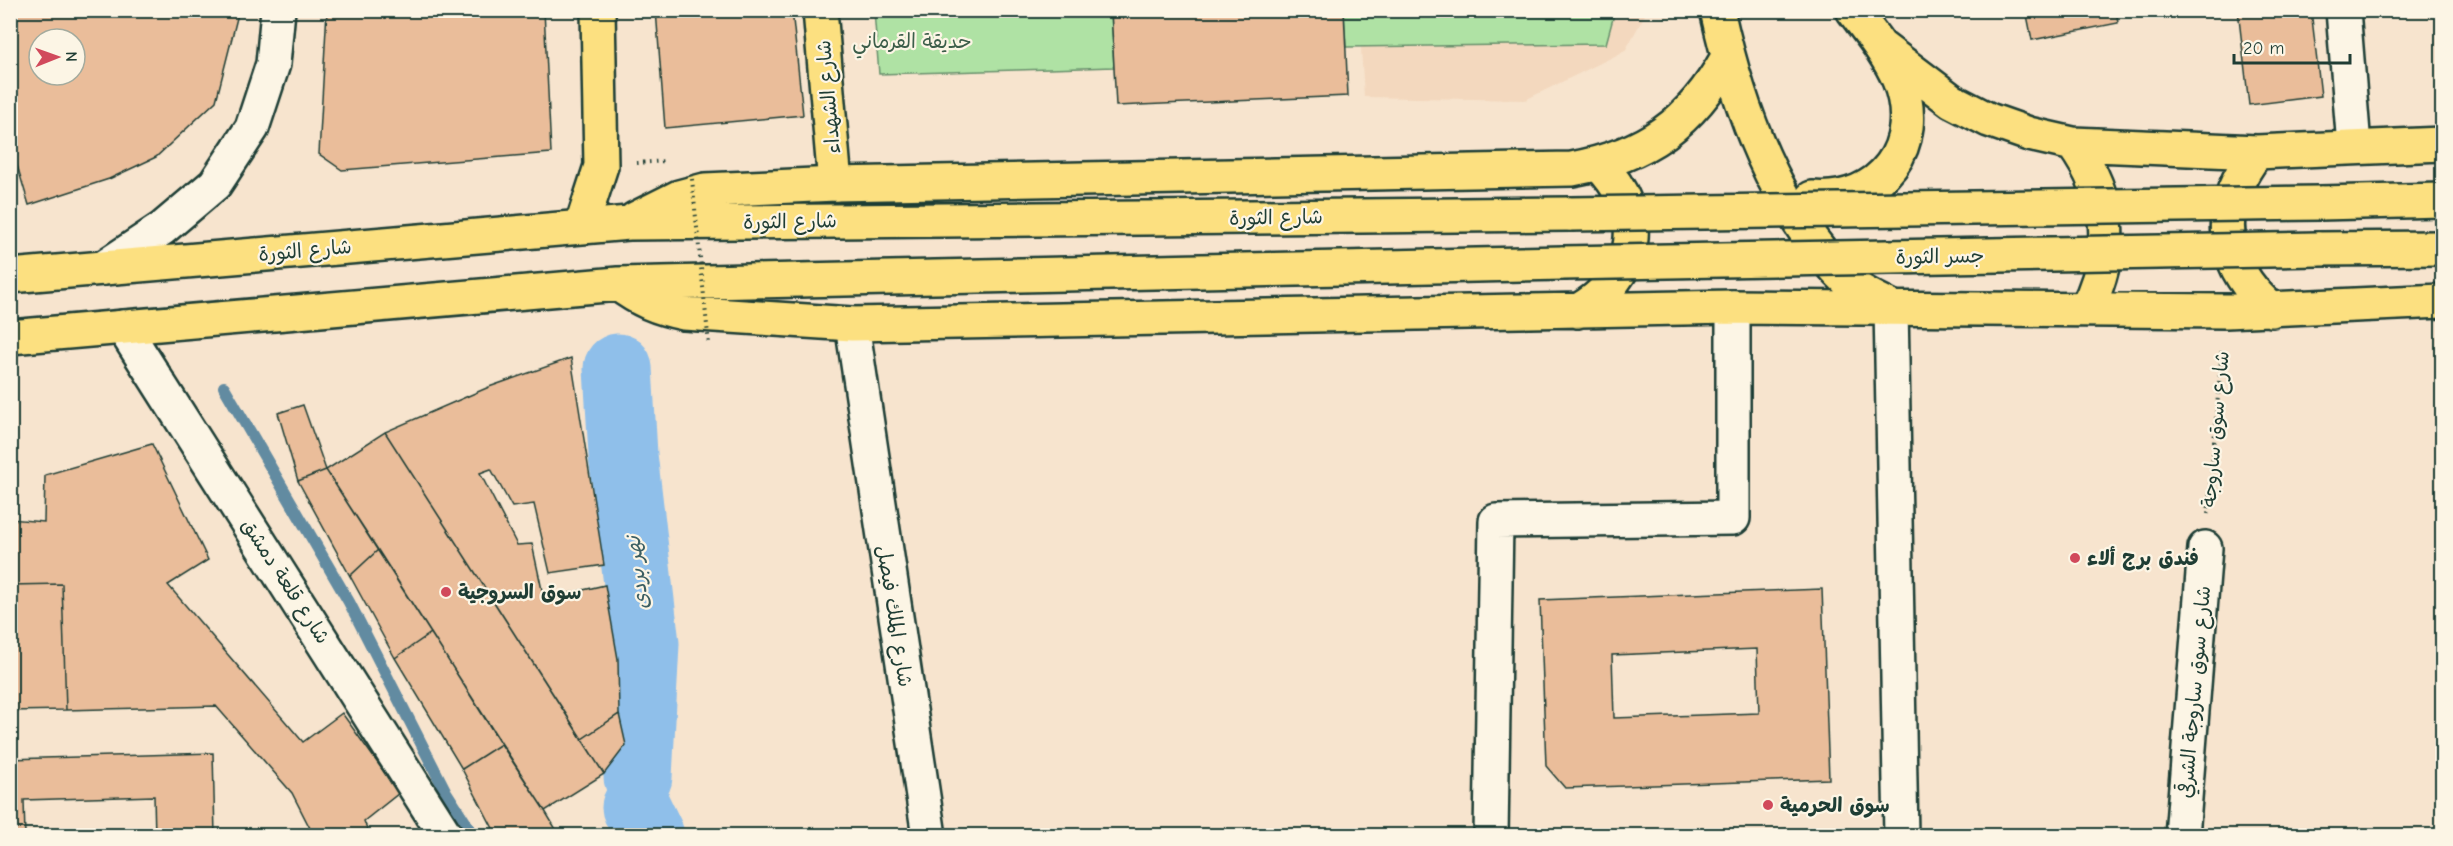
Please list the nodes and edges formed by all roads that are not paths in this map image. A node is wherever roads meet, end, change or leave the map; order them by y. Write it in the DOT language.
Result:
graph roads {
  1 [pos="278,10"];
  2 [pos="598,10"];
  3 [pos="820,10"];
  4 [pos="1717,10"];
  5 [pos="1853,10"];
  6 [pos="2343,10"];
  7 [pos="1882,48"];
  8 [pos="1728,57"];
  9 [pos="2073,144"];
  10 [pos="2442,144"];
  11 [pos="2354,146"];
  12 [pos="2257,152"];
  13 [pos="1599,164"];
  14 [pos="1775,183"];
  15 [pos="835,184"];
  16 [pos="2442,200"];
  17 [pos="629,223"];
  18 [pos="582,225"];
  19 [pos="2442,248"];
  20 [pos="103,268"];
  21 [pos="10,276"];
  22 [pos="618,284"];
  23 [pos="2442,301"];
  24 [pos="1733,307"];
  25 [pos="1891,307"];
  26 [pos="2086,310"];
  27 [pos="2272,310"];
  28 [pos="1578,311"];
  29 [pos="852,324"];
  30 [pos="123,327"];
  31 [pos="10,337"];
  32 [pos="2205,548"];
  33 [pos="446,836"];
  34 [pos="928,836"];
  35 [pos="1491,836"];
  36 [pos="1901,836"];
  37 [pos="2182,836"];
  1 -- 20 [label="street"];
  2 -- 18 [label="main road"];
  3 -- 15 [label="main road, شارع الشهداء"];
  4 -- 8 [label="main road"];
  5 -- 7 [label="main road"];
  6 -- 11 [label="street"];
  7 -- 9 [label="main road"];
  7 -- 14 [label="main road"];
  8 -- 13 [label="main road"];
  8 -- 14 [label="main road"];
  9 -- 12 [label="main road"];
  9 -- 26 [label="main road"];
  10 -- 11 [label="main road"];
  11 -- 12 [label="main road"];
  12 -- 27 [label="main road"];
  13 -- 15 [label="main road"];
  13 -- 28 [label="main road"];
  14 -- 25 [label="main road"];
  15 -- 17 [label="main road"];
  16 -- 17 [label="main road, شارع الثورة, bridge"];
  17 -- 18 [label="main road, شارع الثورة"];
  18 -- 20 [label="main road, شارع الثورة"];
  19 -- 22 [label="main road, جسر الثورة, bridge"];
  20 -- 21 [label="main road, شارع الثورة"];
  22 -- 29 [label="main road"];
  22 -- 30 [label="main road"];
  23 -- 27 [label="main road"];
  24 -- 25 [label="main road"];
  24 -- 28 [label="main road"];
  24 -- 35 [label="street"];
  25 -- 26 [label="main road"];
  25 -- 36 [label="street"];
  26 -- 27 [label="main road"];
  28 -- 29 [label="main road"];
  29 -- 34 [label="street, شارع الملك فيصل"];
  30 -- 31 [label="main road"];
  30 -- 33 [label="street, شارع قلعة دمشق"];
  32 -- 37 [label="street, شارع سوق ساروجة الشرقي"];
}
